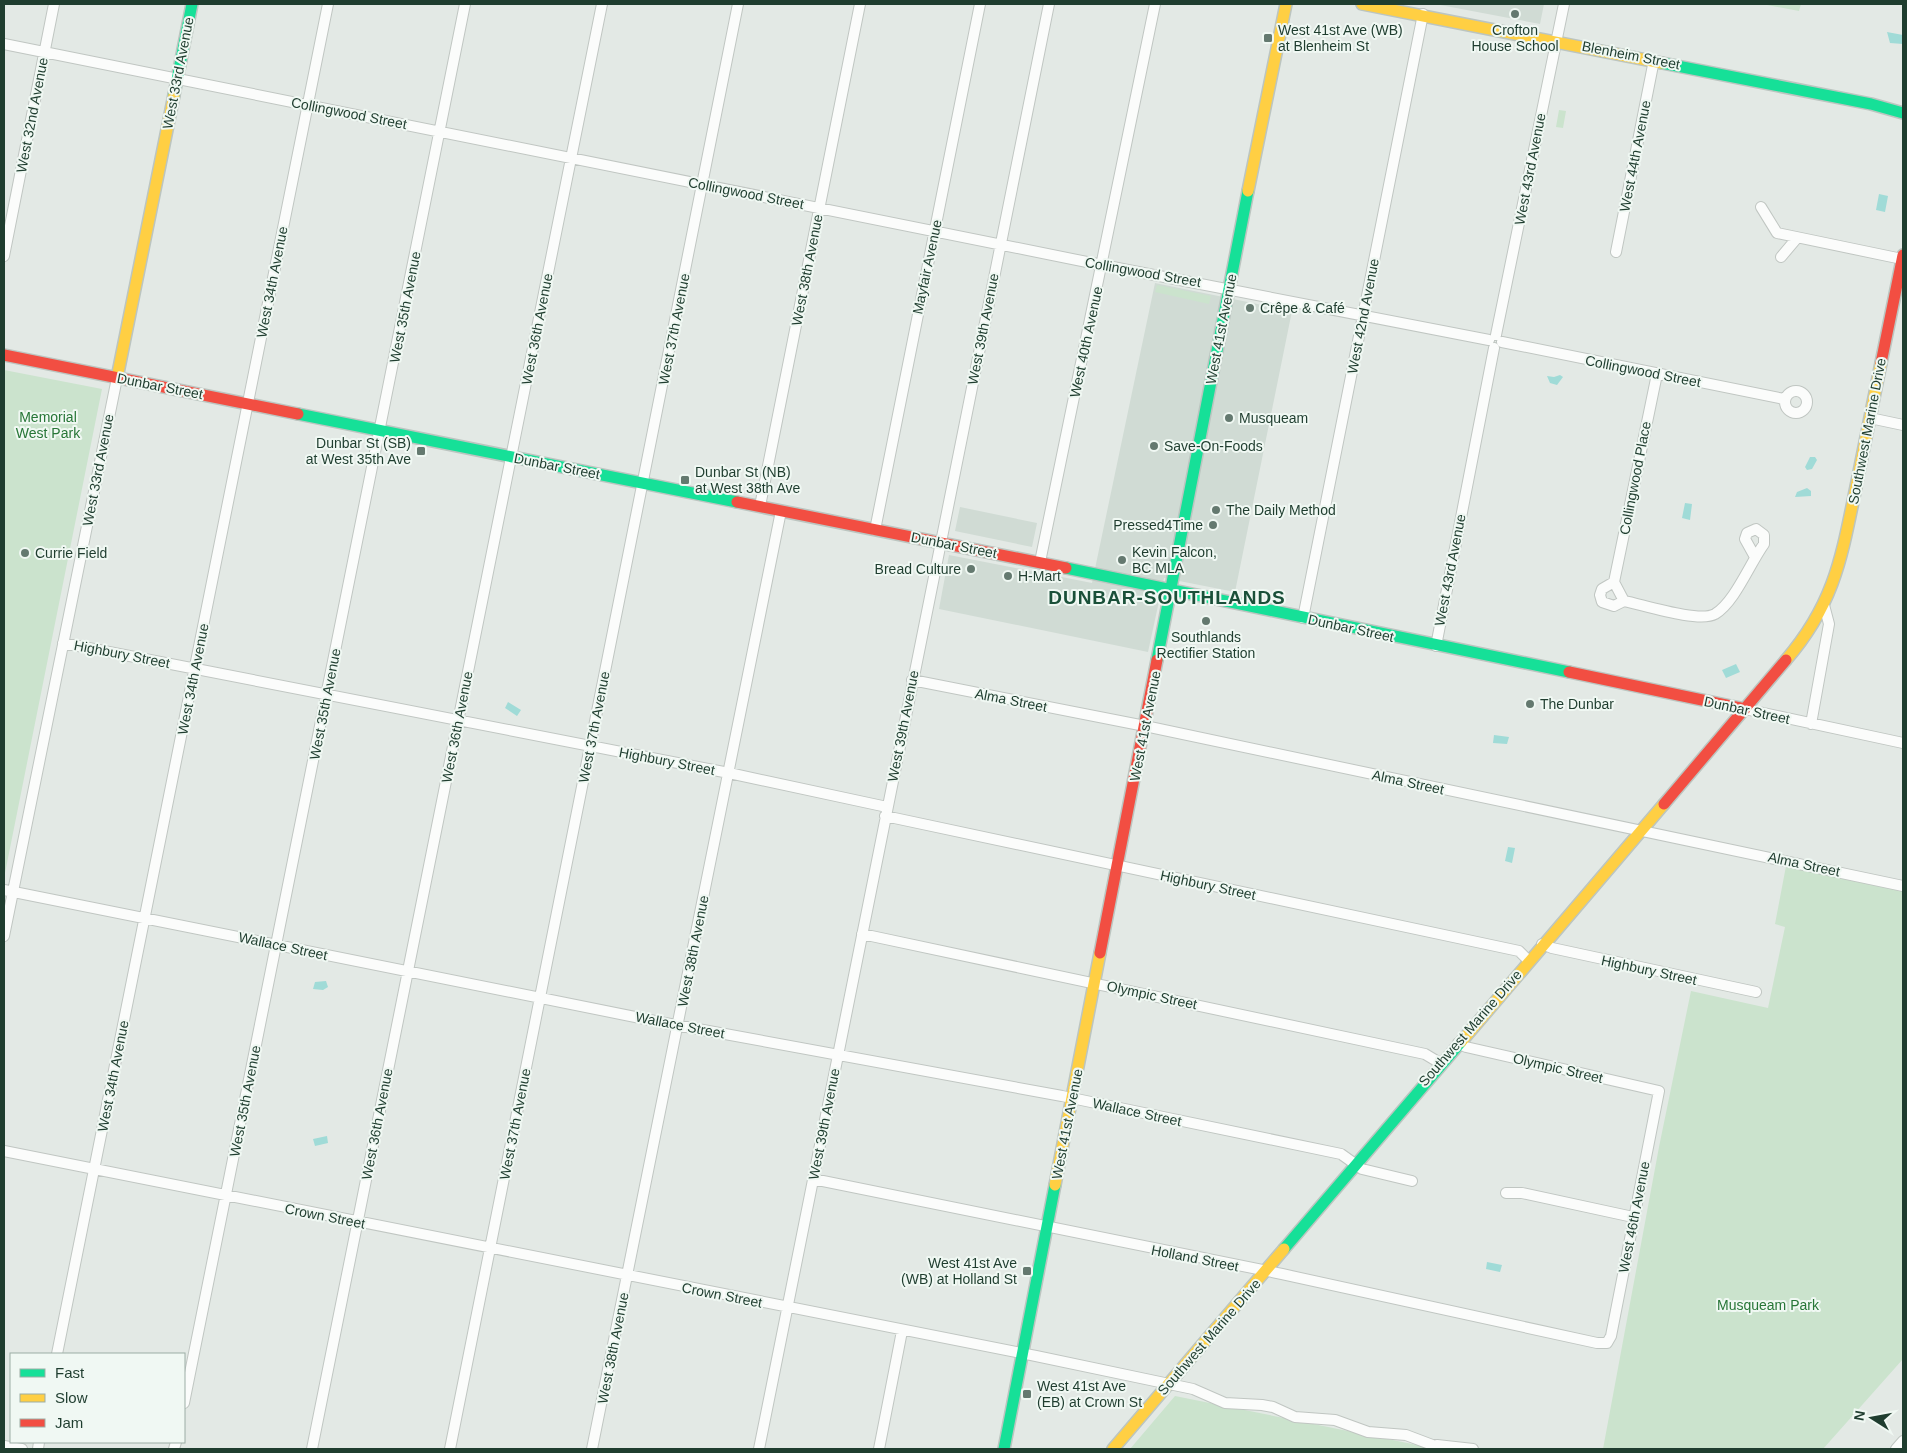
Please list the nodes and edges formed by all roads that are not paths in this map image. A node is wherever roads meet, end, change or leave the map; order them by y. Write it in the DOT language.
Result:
graph roads {
  1 [pos="54,4"];
  2 [pos="192,4"];
  3 [pos="328,4"];
  4 [pos="465,4"];
  5 [pos="602,4"];
  6 [pos="738,4"];
  7 [pos="860,4"];
  8 [pos="980,4"];
  9 [pos="1049,4"];
  10 [pos="1155,4"];
  11 [pos="1286,4"];
  12 [pos="1362,4"];
  13 [pos="1564,4"];
  14 [pos="1423,14"];
  15 [pos="1556,40"];
  16 [pos="4,44"];
  17 [pos="44,52"];
  18 [pos="1654,60"];
  19 [pos="177,79"];
  20 [pos="1871,104"];
  21 [pos="308,105"];
  22 [pos="1903,106"];
  23 [pos="1903,113"];
  24 [pos="440,131"];
  25 [pos="571,158"];
  26 [pos="702,185"];
  27 [pos="1760,207"];
  28 [pos="819,208"];
  29 [pos="934,230"];
  30 [pos="1797,238"];
  31 [pos="1000,244"];
  32 [pos="1616,252"];
  33 [pos="4,256"];
  34 [pos="1780,257"];
  35 [pos="1903,257"];
  36 [pos="1102,265"];
  37 [pos="1229,288"];
  38 [pos="1363,315"];
  39 [pos="1495,341"];
  40 [pos="4,355"];
  41 [pos="1656,374"];
  42 [pos="117,378"];
  43 [pos="1784,399"];
  44 [pos="248,404"];
  45 [pos="1870,418"];
  46 [pos="1903,425"];
  47 [pos="380,430"];
  48 [pos="511,457"];
  49 [pos="643,483"];
  50 [pos="760,506"];
  51 [pos="781,511"];
  52 [pos="875,530"];
  53 [pos="940,542"];
  54 [pos="1755,558"];
  55 [pos="1040,562"];
  56 [pos="1614,582"];
  57 [pos="1172,590"];
  58 [pos="1624,601"];
  59 [pos="1824,605"];
  60 [pos="1303,618"];
  61 [pos="63,642"];
  62 [pos="1436,646"];
  63 [pos="195,668"];
  64 [pos="912,680"];
  65 [pos="327,694"];
  66 [pos="1745,709"];
  67 [pos="459,720"];
  68 [pos="1812,724"];
  69 [pos="1145,726"];
  70 [pos="1903,743"];
  71 [pos="590,747"];
  72 [pos="729,773"];
  73 [pos="886,812"];
  74 [pos="1640,830"];
  75 [pos="1118,866"];
  76 [pos="1903,886"];
  77 [pos="8,891"];
  78 [pos="144,919"];
  79 [pos="862,934"];
  80 [pos="4,936"];
  81 [pos="276,944"];
  82 [pos="1542,944"];
  83 [pos="1528,960"];
  84 [pos="408,972"];
  85 [pos="1095,983"];
  86 [pos="1756,992"];
  87 [pos="540,997"];
  88 [pos="678,1025"];
  89 [pos="1458,1043"];
  90 [pos="838,1054"];
  91 [pos="1440,1063"];
  92 [pos="1659,1091"];
  93 [pos="1072,1099"];
  94 [pos="4,1151"];
  95 [pos="1354,1164"];
  96 [pos="95,1170"];
  97 [pos="813,1179"];
  98 [pos="1412,1181"];
  99 [pos="1506,1193"];
  100 [pos="227,1197"];
  101 [pos="1633,1217"];
  102 [pos="358,1222"];
  103 [pos="1047,1228"];
  104 [pos="490,1249"];
  105 [pos="1266,1271"];
  106 [pos="627,1276"];
  107 [pos="787,1307"];
  108 [pos="902,1330"];
  109 [pos="1607,1343"];
  110 [pos="57,1353"];
  111 [pos="1023,1353"];
  112 [pos="1167,1384"];
  113 [pos="185,1398"];
  114 [pos="1903,1442"];
  115 [pos="4,1446"];
  116 [pos="1440,1447"];
  117 [pos="22,1449"];
  118 [pos="312,1449"];
  119 [pos="450,1449"];
  120 [pos="592,1449"];
  121 [pos="759,1449"];
  122 [pos="879,1449"];
  123 [pos="1004,1449"];
  124 [pos="1113,1449"];
  125 [pos="1473,1449"];
  126 [pos="1896,1449"];
  1 -- 17 [label="street, West 32nd Avenue"];
  2 -- 19 [label="main road, West 33rd Avenue"];
  3 -- 21 [label="street, West 34th Avenue"];
  4 -- 24 [label="street, West 35th Avenue"];
  5 -- 25 [label="street, West 36th Avenue"];
  6 -- 26 [label="street, West 37th Avenue"];
  7 -- 28 [label="street, West 38th Avenue"];
  8 -- 29 [label="street, Mayfair Avenue"];
  9 -- 31 [label="street, West 39th Avenue"];
  10 -- 36 [label="street, West 40th Avenue"];
  11 -- 37 [label="main road, West 41st Avenue"];
  12 -- 14 [label="main road, Blenheim Street"];
  13 -- 15 [label="street, West 43rd Avenue"];
  14 -- 15 [label="main road, Blenheim Street"];
  14 -- 38 [label="street, West 42nd Avenue"];
  15 -- 18 [label="main road, Blenheim Street"];
  15 -- 39 [label="street, West 43rd Avenue"];
  16 -- 17 [label="street, Collingwood Street"];
  17 -- 19 [label="street, Collingwood Street"];
  17 -- 33 [label="street, West 32nd Avenue"];
  18 -- 20 [label="main road, Blenheim Street"];
  18 -- 32 [label="street, West 44th Avenue"];
  19 -- 21 [label="street, Collingwood Street"];
  19 -- 42 [label="main road, West 33rd Avenue"];
  20 -- 22 [label="main road, Blenheim Street"];
  20 -- 23 [label="main road, Blenheim Street"];
  21 -- 24 [label="street, Collingwood Street"];
  21 -- 44 [label="street, West 34th Avenue"];
  24 -- 25 [label="street, Collingwood Street"];
  24 -- 47 [label="street, West 35th Avenue"];
  25 -- 26 [label="street, Collingwood Street"];
  25 -- 48 [label="street, West 36th Avenue"];
  26 -- 28 [label="street, Collingwood Street"];
  26 -- 49 [label="street, West 37th Avenue"];
  27 -- 30 [label="street"];
  28 -- 29 [label="street, Collingwood Street"];
  28 -- 50 [label="street, West 38th Avenue"];
  29 -- 31 [label="street, Collingwood Street"];
  29 -- 52 [label="street, Mayfair Avenue"];
  30 -- 34 [label="street"];
  30 -- 35 [label="street"];
  31 -- 36 [label="street, Collingwood Street"];
  31 -- 53 [label="street, West 39th Avenue"];
  35 -- 45 [label="main road, Southwest Marine Drive"];
  36 -- 37 [label="street, Collingwood Street"];
  36 -- 55 [label="street, West 40th Avenue"];
  37 -- 38 [label="street, Collingwood Street"];
  37 -- 57 [label="main road, West 41st Avenue"];
  38 -- 39 [label="street, Collingwood Street"];
  38 -- 60 [label="street, West 42nd Avenue"];
  39 -- 41 [label="street, Collingwood Street"];
  39 -- 62 [label="street, West 43rd Avenue"];
  40 -- 42 [label="main road, Dunbar Street"];
  41 -- 43 [label="street, Collingwood Street"];
  41 -- 56 [label="street, Collingwood Place"];
  42 -- 44 [label="main road, Dunbar Street"];
  42 -- 61 [label="street, West 33rd Avenue"];
  44 -- 47 [label="main road, Dunbar Street"];
  44 -- 63 [label="street, West 34th Avenue"];
  45 -- 46 [label="street"];
  45 -- 59 [label="main road, Southwest Marine Drive"];
  47 -- 48 [label="main road, Dunbar Street"];
  47 -- 65 [label="street, West 35th Avenue"];
  48 -- 49 [label="main road, Dunbar Street"];
  48 -- 67 [label="street, West 36th Avenue"];
  49 -- 50 [label="main road, Dunbar Street"];
  49 -- 71 [label="street, West 37th Avenue"];
  50 -- 51 [label="main road, Dunbar Street"];
  51 -- 52 [label="main road, Dunbar Street"];
  51 -- 72 [label="street, West 38th Avenue"];
  52 -- 53 [label="main road, Dunbar Street"];
  53 -- 55 [label="main road, Dunbar Street"];
  53 -- 64 [label="street, West 39th Avenue"];
  54 -- 58 [label="street, Collingwood Place"];
  55 -- 57 [label="main road, Dunbar Street"];
  56 -- 58 [label="street"];
  56 -- 58 [label="street, Collingwood Place"];
  57 -- 60 [label="main road, Dunbar Street"];
  57 -- 69 [label="main road, West 41st Avenue"];
  59 -- 66 [label="main road, Southwest Marine Drive"];
  59 -- 68 [label="street"];
  60 -- 62 [label="main road, Dunbar Street"];
  61 -- 63 [label="street, Highbury Street"];
  61 -- 77 [label="street, West 33rd Avenue"];
  62 -- 66 [label="main road, Dunbar Street"];
  63 -- 65 [label="street, Highbury Street"];
  63 -- 78 [label="street, West 34th Avenue"];
  64 -- 69 [label="street, Alma Street"];
  64 -- 73 [label="street, West 39th Avenue"];
  65 -- 67 [label="street, Highbury Street"];
  65 -- 81 [label="street, West 35th Avenue"];
  66 -- 68 [label="street, Dunbar Street"];
  66 -- 74 [label="main road, Southwest Marine Drive"];
  67 -- 71 [label="street, Highbury Street"];
  67 -- 84 [label="street, West 36th Avenue"];
  68 -- 70 [label="street, Dunbar Street"];
  69 -- 74 [label="street, Alma Street"];
  69 -- 75 [label="main road, West 41st Avenue"];
  71 -- 72 [label="street, Highbury Street"];
  71 -- 87 [label="street, West 37th Avenue"];
  72 -- 73 [label="street, Highbury Street"];
  72 -- 88 [label="street, West 38th Avenue"];
  73 -- 75 [label="street, Highbury Street"];
  73 -- 79 [label="street, West 39th Avenue"];
  74 -- 76 [label="street, Alma Street"];
  74 -- 82 [label="main road, Southwest Marine Drive"];
  75 -- 83 [label="street, Highbury Street"];
  75 -- 85 [label="main road, West 41st Avenue"];
  77 -- 78 [label="street, Wallace Street"];
  77 -- 80 [label="street, West 33rd Avenue"];
  78 -- 81 [label="street, Wallace Street"];
  78 -- 96 [label="street, West 34th Avenue"];
  79 -- 85 [label="street, Olympic Street"];
  79 -- 90 [label="street, West 39th Avenue"];
  81 -- 84 [label="street, Wallace Street"];
  81 -- 100 [label="street, West 35th Avenue"];
  82 -- 83 [label="main road, Southwest Marine Drive"];
  82 -- 86 [label="street, Highbury Street"];
  83 -- 89 [label="main road, Southwest Marine Drive"];
  84 -- 87 [label="street, Wallace Street"];
  84 -- 102 [label="street, West 36th Avenue"];
  85 -- 91 [label="street, Olympic Street"];
  85 -- 93 [label="main road, West 41st Avenue"];
  87 -- 88 [label="street, Wallace Street"];
  87 -- 104 [label="street, West 37th Avenue"];
  88 -- 90 [label="street, Wallace Street"];
  88 -- 106 [label="street, West 38th Avenue"];
  89 -- 91 [label="main road, Southwest Marine Drive"];
  89 -- 92 [label="street, Olympic Street"];
  90 -- 93 [label="street, Wallace Street"];
  90 -- 97 [label="street, West 39th Avenue"];
  91 -- 95 [label="main road, Southwest Marine Drive"];
  92 -- 101 [label="street, West 46th Avenue"];
  93 -- 95 [label="street, Wallace Street"];
  93 -- 103 [label="main road, West 41st Avenue"];
  94 -- 96 [label="street, Crown Street"];
  95 -- 98 [label="street, Wallace Street"];
  95 -- 105 [label="main road, Southwest Marine Drive"];
  96 -- 100 [label="street, Crown Street"];
  96 -- 110 [label="street, West 34th Avenue"];
  97 -- 103 [label="street, Holland Street"];
  97 -- 107 [label="street, West 39th Avenue"];
  99 -- 101 [label="street"];
  100 -- 102 [label="street, Crown Street"];
  100 -- 113 [label="street, West 35th Avenue"];
  101 -- 109 [label="street, West 46th Avenue"];
  102 -- 104 [label="street, Crown Street"];
  102 -- 118 [label="street, West 36th Avenue"];
  103 -- 105 [label="street, Holland Street"];
  103 -- 111 [label="main road, West 41st Avenue"];
  104 -- 106 [label="street, Crown Street"];
  104 -- 119 [label="street, West 37th Avenue"];
  105 -- 109 [label="street, Holland Street"];
  105 -- 112 [label="main road, Southwest Marine Drive"];
  106 -- 107 [label="street, Crown Street"];
  106 -- 120 [label="street, West 38th Avenue"];
  107 -- 108 [label="street, Crown Street"];
  107 -- 121 [label="street, West 39th Avenue"];
  108 -- 111 [label="street, Crown Street"];
  108 -- 122 [label="street"];
  111 -- 112 [label="street, Crown Street"];
  111 -- 123 [label="main road, West 41st Avenue"];
  112 -- 116 [label="street, Crown Street"];
  112 -- 124 [label="main road, Southwest Marine Drive"];
  114 -- 126 [label="street"];
  115 -- 117 [label="street"];
  116 -- 125 [label="street, Crown Street"];
}
